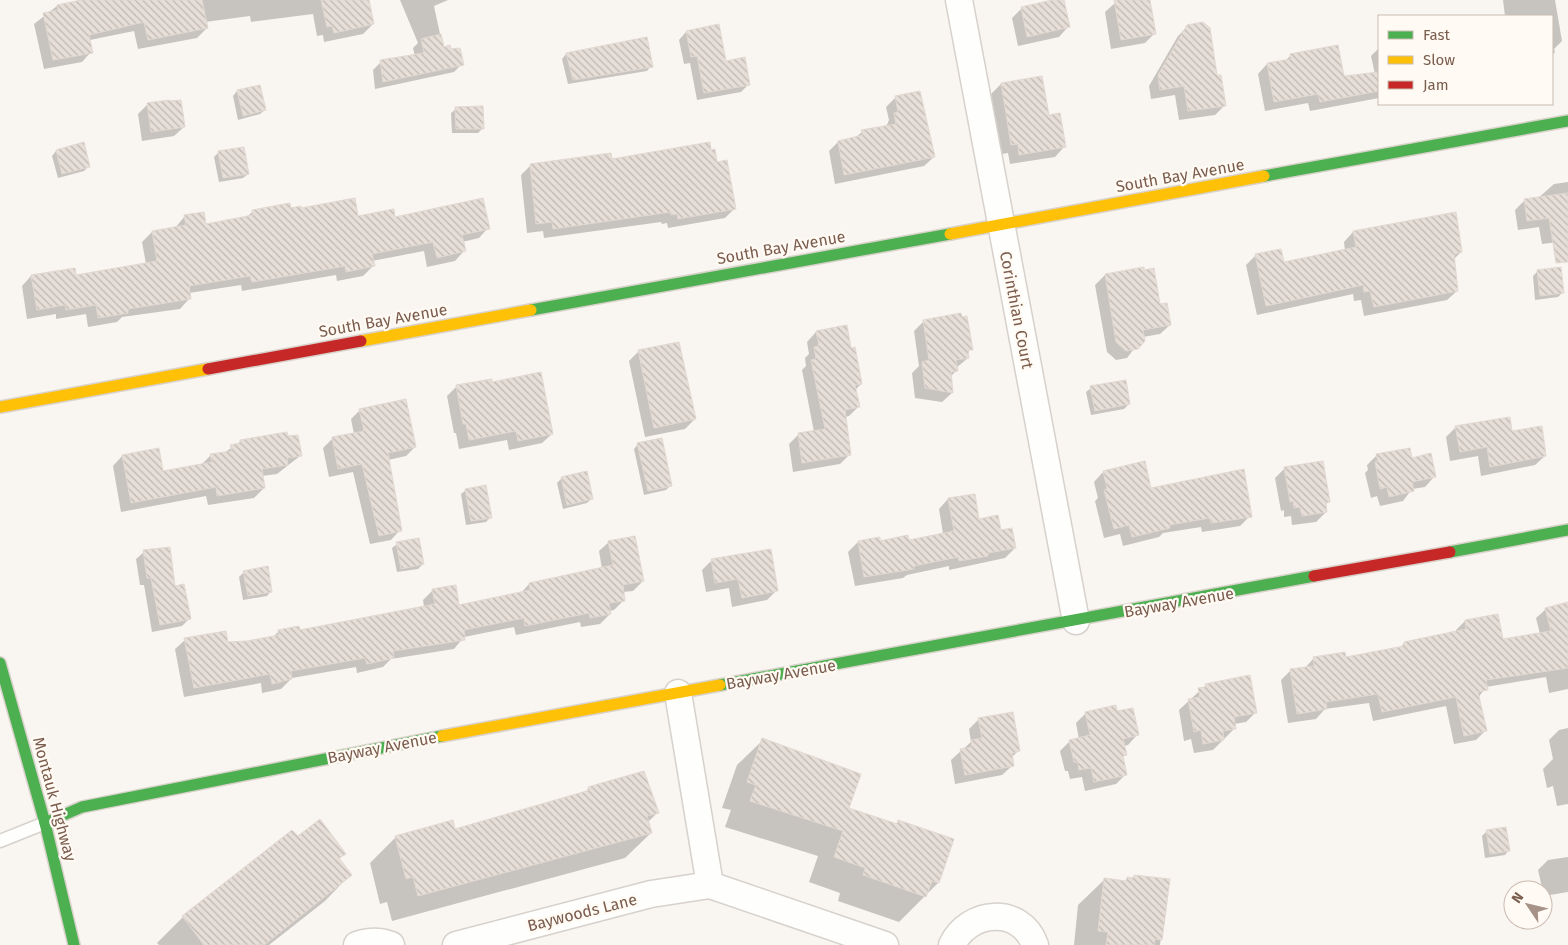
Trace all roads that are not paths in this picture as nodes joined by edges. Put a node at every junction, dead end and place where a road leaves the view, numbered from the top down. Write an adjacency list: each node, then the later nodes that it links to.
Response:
1 (959, 0): 3 (street, Corinthian Court)
2 (1568, 120): 3 (street, South Bay Avenue)
3 (1000, 223): 4 (street, South Bay Avenue); 6 (street, Corinthian Court)
4 (0, 407)
5 (1568, 530): 6 (street, Bayway Avenue)
6 (1076, 621): 8 (street, Bayway Avenue)
7 (0, 663): 9 (street, Montauk Highway)
8 (678, 693): 9 (street, Bayway Avenue); 11 (street)
9 (45, 823): 10 (lane, Bayway Avenue); 12 (street, Montauk Highway)
10 (0, 841)
11 (710, 885): 15 (street, Baywoods Lane); 16 (street, Baywoods Lane)
12 (74, 945)
13 (356, 945): 14 (street)
14 (391, 945)
15 (456, 945)
16 (885, 945)
17 (952, 945): 18 (street)
18 (1035, 945)

